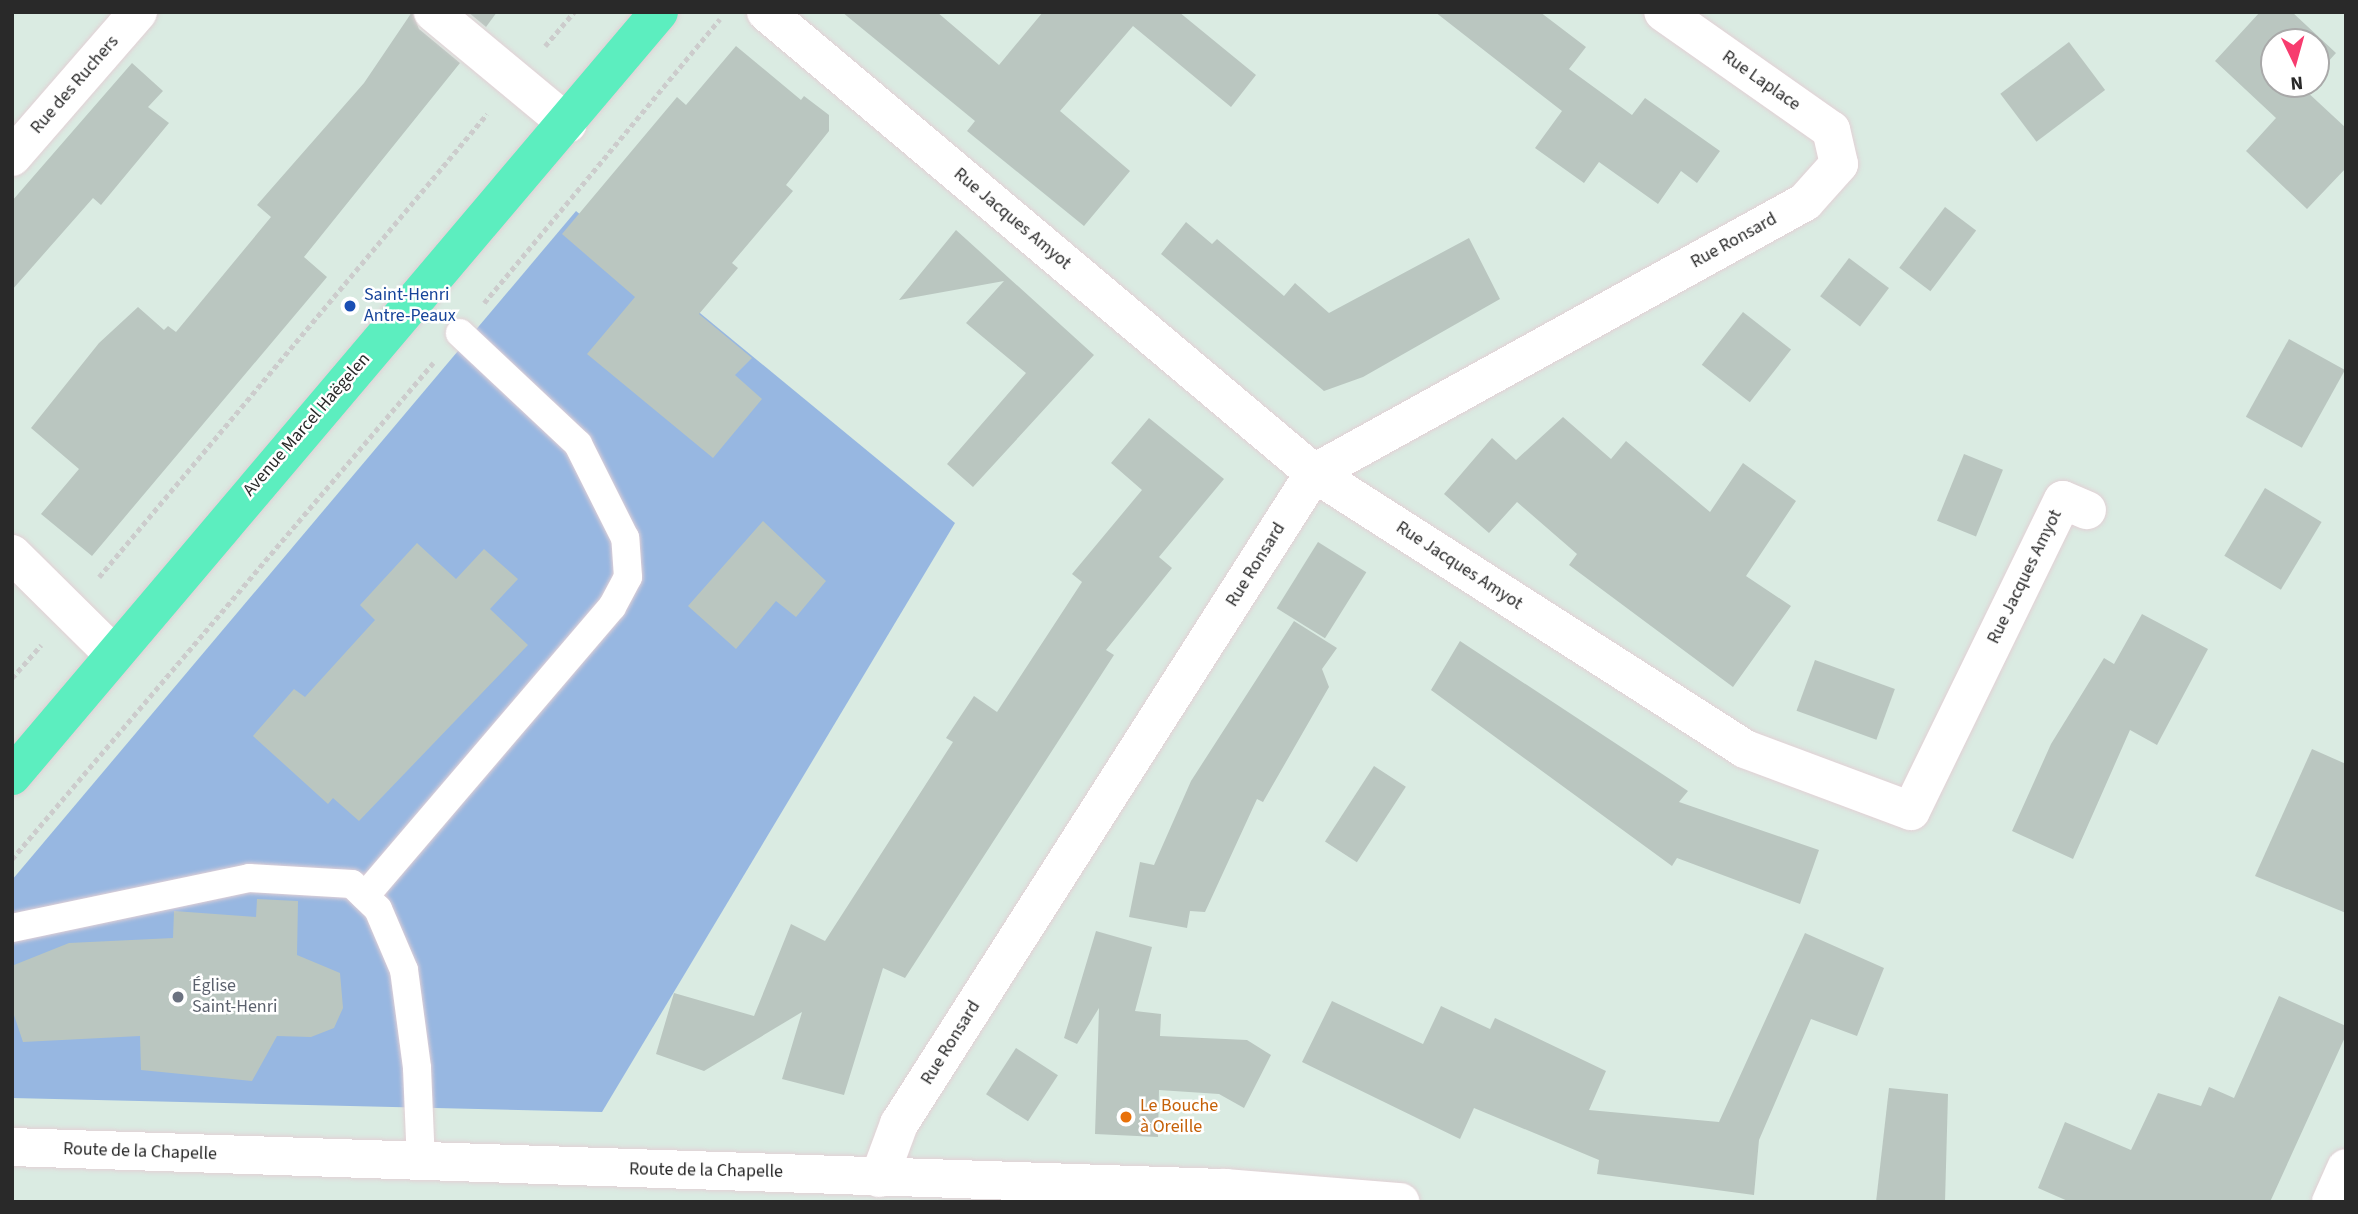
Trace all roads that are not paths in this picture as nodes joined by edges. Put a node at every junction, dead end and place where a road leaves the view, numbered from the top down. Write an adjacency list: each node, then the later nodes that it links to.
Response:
1 (138, 12): 7 (street, Rue des Ruchers)
2 (433, 12): 6 (street)
3 (660, 12): 6 (main road, Avenue Marcel Haëgelen)
4 (766, 12): 10 (street, Rue Jacques Amyot)
5 (1663, 12): 8 (street, Rue Laplace)
6 (568, 124): 13 (main road, Avenue Marcel Haëgelen)
7 (12, 157)
8 (1839, 163): 10 (street, Rue Ronsard)
9 (460, 332): 15 (lane)
10 (1314, 473): 11 (street, Rue Jacques Amyot); 20 (street, Rue Ronsard)
11 (2087, 510)
12 (12, 554): 13 (street)
13 (111, 652): 14 (main road, Avenue Marcel Haëgelen)
14 (12, 776)
15 (365, 896): 16 (lane); 18 (lane)
16 (12, 928)
17 (12, 1147): 18 (street, Route de la Chapelle)
18 (421, 1164): 20 (street, Route de la Chapelle)
19 (2346, 1168): 23 (street)
20 (879, 1178): 21 (street, Route de la Chapelle)
21 (1223, 1195): 22 (street, Route de la Chapelle)
22 (1400, 1202)
23 (2331, 1202)

